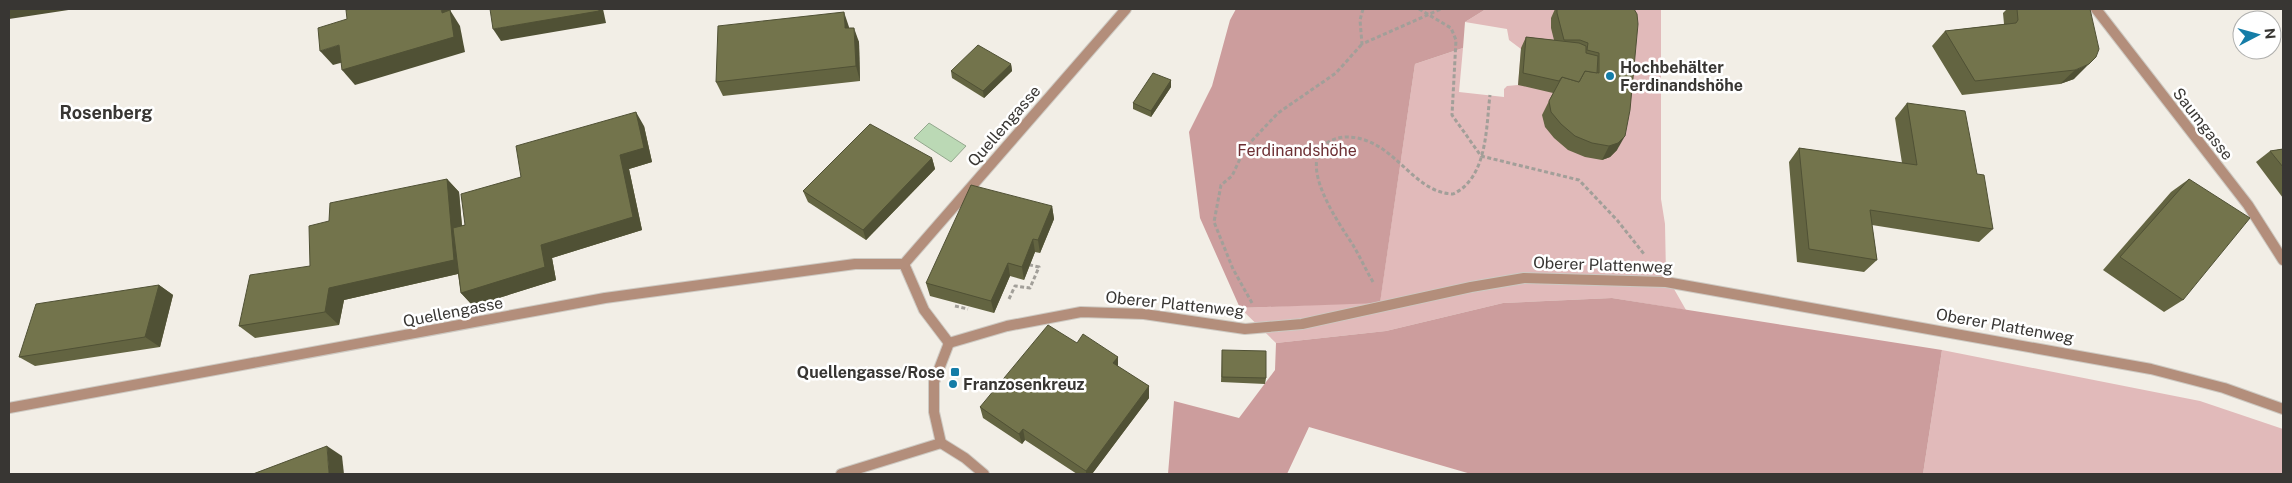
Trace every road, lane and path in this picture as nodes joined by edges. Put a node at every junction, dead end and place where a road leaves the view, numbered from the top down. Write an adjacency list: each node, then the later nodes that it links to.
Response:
1 (1126, 9): 11 (street, Quellengasse)
2 (1363, 9): 7 (path)
3 (1420, 9): 6 (path)
4 (1442, 9): 6 (path)
5 (2096, 9): 10 (street, Saumgasse)
6 (1430, 15): 7 (path); 9 (path)
7 (1362, 44): 18 (path)
8 (1490, 95): 9 (path)
9 (1481, 156): 13 (path); 16 (path)
10 (2283, 260)
11 (904, 264): 14 (street); 20 (street, Quellengasse)
12 (1030, 265): 15 (path)
13 (1666, 282): 16 (street, Oberer Plattenweg); 21 (street, Oberer Plattenweg)
14 (918, 296): 17 (path); 19 (street)
15 (1007, 302)
16 (1388, 307): 18 (street, Oberer Plattenweg)
17 (971, 310)
18 (1260, 328): 19 (street, Oberer Plattenweg)
19 (949, 344): 22 (street)
20 (9, 408)
21 (2283, 409)
22 (941, 443): 23 (street); 24 (street)
23 (841, 474)
24 (984, 474)

